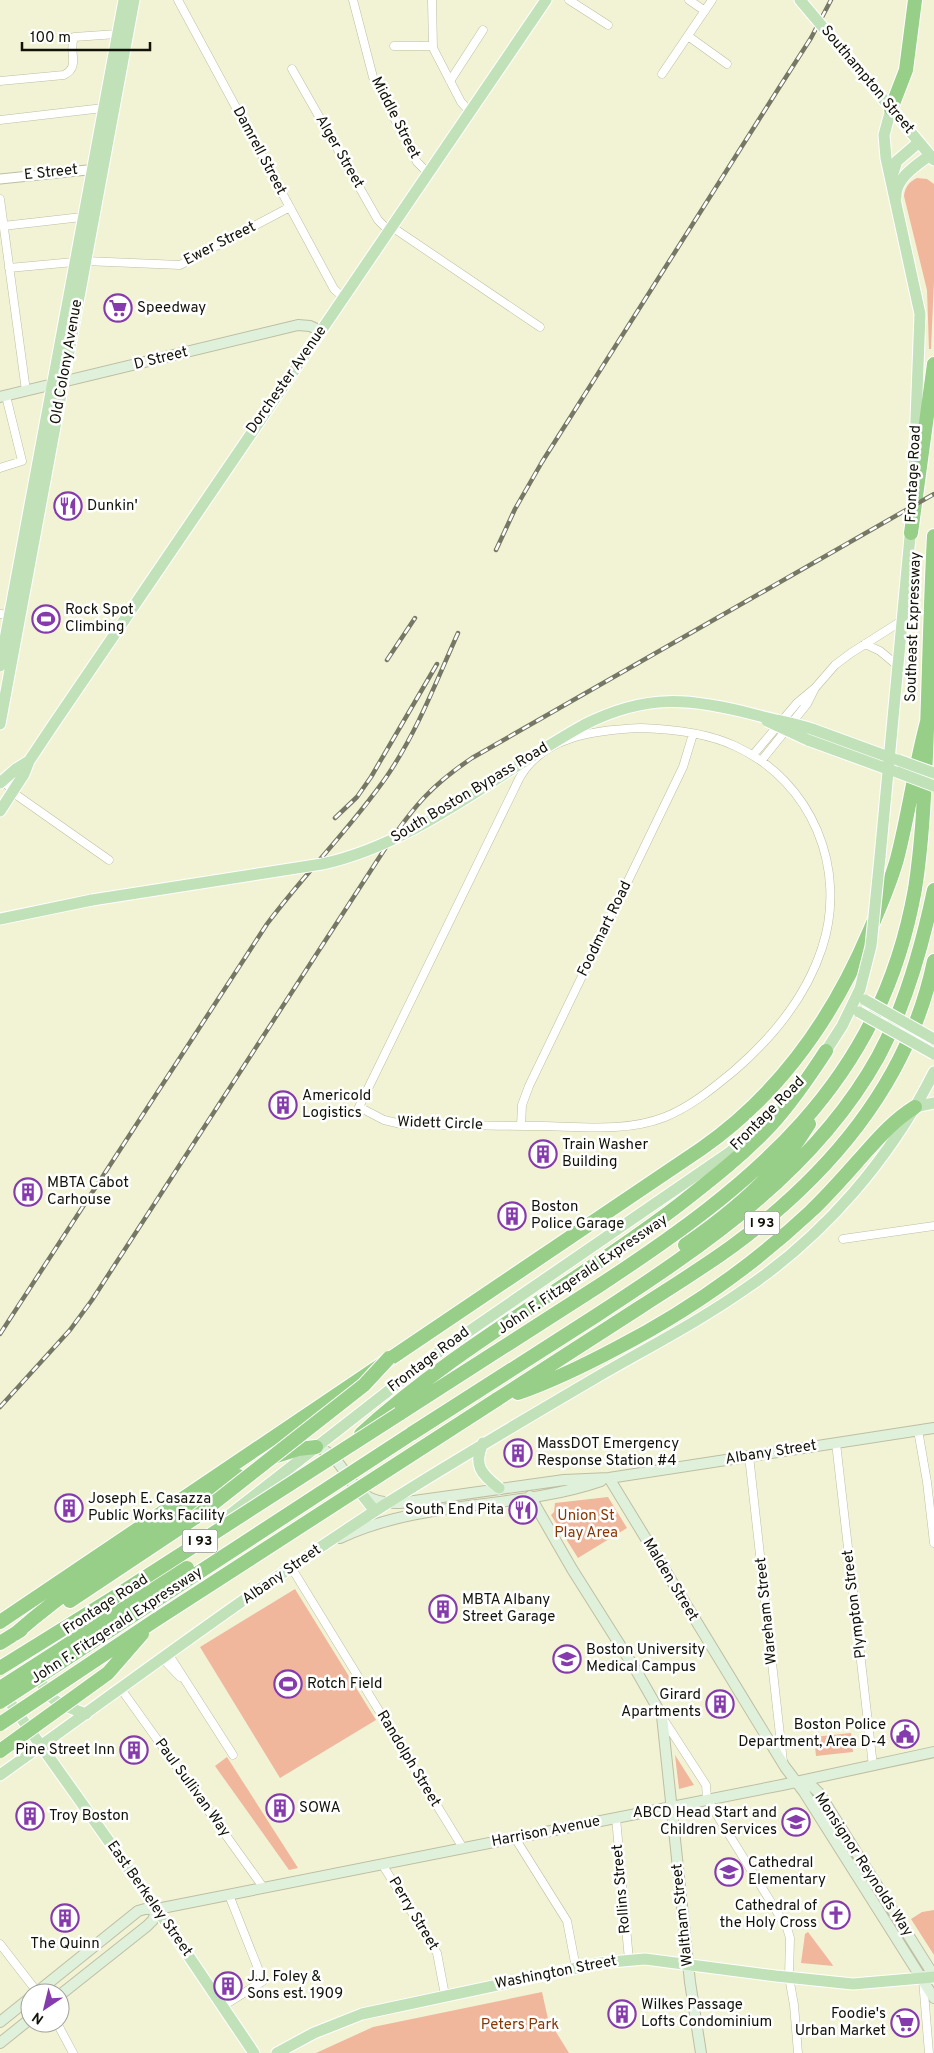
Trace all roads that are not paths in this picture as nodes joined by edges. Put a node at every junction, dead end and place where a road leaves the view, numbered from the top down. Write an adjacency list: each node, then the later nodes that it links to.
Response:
1 (124, 0): 15 (main road, Old Colony Avenue)
2 (134, 0): 30 (main road, Old Colony Avenue)
3 (178, 0): 36 (street, Damrell Street)
4 (354, 0): 31 (street, Middle Street)
5 (432, 0): 18 (street)
6 (546, 0): 26 (main road, Dorchester Avenue)
7 (569, 0): 13 (street)
8 (689, 0): 12 (street)
9 (712, 0): 12 (street)
10 (800, 0): 25 (main road, Southampton Street, bridge)
11 (915, 0): 25 (highway)
12 (705, 11): 16 (street)
13 (608, 25)
14 (482, 30): 22 (street)
15 (117, 34): 23 (street); 24 (main road, Old Colony Avenue)
16 (688, 36): 19 (street); 21 (street)
17 (394, 46): 18 (street)
18 (432, 46): 22 (street)
19 (727, 64)
20 (292, 69): 39 (street, Alger Street)
21 (662, 74)
22 (450, 81): 26 (street)
23 (0, 82)
24 (103, 108): 27 (street); 30 (main road, Old Colony Avenue)
25 (891, 109): 28 (main road, Southampton Street); 33 (main road, Frontage Road)
26 (470, 112): 31 (main road, Dorchester Avenue)
27 (0, 120)
28 (918, 142): 29 (main road, Southampton Street); 33 (main road)
29 (932, 157): 35 (main road)
30 (97, 169): 32 (street, E Street); 37 (main road, Old Colony Avenue); 40 (main road, Old Colony Avenue)
31 (428, 174): 39 (main road, Dorchester Avenue)
32 (0, 179)
33 (891, 181): 35 (main road, Frontage Road)
34 (0, 199): 38 (street)
35 (896, 201): 51 (main road, Frontage Road)
36 (290, 207): 40 (street, Ewer Street); 42 (street, Damrell Street)
37 (82, 217): 38 (street); 40 (main road, Old Colony Avenue)
38 (3, 226): 41 (street)
39 (391, 229): 42 (main road, Dorchester Avenue); 43 (street, Alger Street)
40 (80, 262): 41 (street, Ewer Street); 46 (main road, Old Colony Avenue); 47 (main road, Old Colony Avenue)
41 (9, 268): 48 (street)
42 (344, 298): 44 (main road, Dorchester Avenue)
43 (540, 326)
44 (321, 331): 46 (main road, D Street); 66 (main road, Dorchester Avenue)
45 (934, 364): 51 (highway)
46 (64, 381): 47 (main road, D Street); 53 (main road, Old Colony Avenue)
47 (51, 384): 48 (main road, D Street); 53 (main road, Old Colony Avenue)
48 (26, 391): 49 (main road, D Street)
49 (3, 396): 50 (street)
50 (0, 468)
51 (911, 533): 54 (main road, Frontage Road)
52 (934, 536): 59 (highway, Southeast Expressway / I 93)
53 (10, 615): 56 (main road, Old Colony Avenue); 60 (main road, Old Colony Avenue)
54 (903, 620): 55 (street); 57 (main road, Frontage Road)
55 (865, 644): 57 (street); 58 (street)
56 (0, 666)
57 (898, 666): 64 (main road, Frontage Road)
58 (815, 688): 63 (street); 65 (street)
59 (928, 718): 82 (highway, John F. Fitzgerald Expressway / I 93); 88 (highway)
60 (0, 724)
61 (693, 734): 63 (street, Widett Circle); 85 (street, Foodmart Road); 85 (street, Widett Circle)
62 (810, 734): 64 (main road, South Boston Bypass Road); 67 (main road, South Boston Bypass Road); 75 (main road, South Boston Bypass Road, bridge)
63 (753, 755): 65 (street, Widett Circle)
64 (894, 758): 67 (main road, Frontage Road); 68 (main road, South Boston Bypass Road, bridge)
65 (761, 760): 85 (street, Widett Circle)
66 (29, 761): 69 (main road, Dorchester Avenue); 71 (main road, Dorchester Avenue)
67 (893, 771): 70 (main road, South Boston Bypass Road, bridge); 77 (main road, Frontage Road, bridge)
68 (934, 773)
69 (2, 781): 71 (street)
70 (934, 786)
71 (12, 792): 72 (main road, Dorchester Avenue); 73 (street)
72 (0, 811)
73 (109, 860)
74 (934, 890): 92 (highway)
75 (0, 919)
76 (934, 961): 89 (highway, John F. Fitzgerald Expressway / I 93)
77 (859, 1001): 78 (main road, bridge); 79 (main road, Frontage Road); 80 (main road, bridge)
78 (934, 1039)
79 (826, 1051): 90 (highway); 96 (main road, Frontage Road)
80 (934, 1054)
81 (934, 1072): 84 (main road)
82 (831, 1087): 90 (highway, John F. Fitzgerald Expressway / I 93); 92 (highway)
83 (934, 1103): 84 (main road)
84 (914, 1107): 89 (highway); 94 (main road)
85 (521, 1126)
86 (934, 1226): 87 (street)
87 (843, 1239)
88 (389, 1358): 109 (highway, bridge); 110 (highway, bridge)
89 (496, 1400): 108 (highway, John F. Fitzgerald Expressway / I 93, bridge)
90 (394, 1410): 114 (highway, John F. Fitzgerald Expressway / I 93, bridge)
91 (934, 1428): 93 (main road, Albany Street)
92 (409, 1430): 116 (highway, bridge); 118 (highway, bridge)
93 (918, 1430): 95 (main road, Albany Street); 99 (street)
94 (483, 1443): 100 (main road); 103 (main road)
95 (836, 1443): 97 (main road, Albany Street); 127 (street, Plympton Street)
96 (316, 1447): 101 (main road, Albany Street); 110 (highway); 111 (main road, Frontage Road)
97 (749, 1456): 98 (main road, Albany Street); 126 (street, Wareham Street)
98 (609, 1478): 100 (main road, Albany Street); 102 (main road, Albany Street); 126 (main road, Malden Street)
99 (931, 1485): 105 (street)
100 (499, 1488): 103 (main road, Albany Street)
101 (359, 1491): 103 (main road, Albany Street); 104 (main road)
102 (530, 1496): 106 (main road, Albany Street); 120 (main road)
103 (387, 1503): 104 (main road)
104 (375, 1511): 106 (main road)
105 (934, 1543)
106 (319, 1548): 107 (main road, Albany Street)
107 (291, 1568): 113 (main road, Albany Street); 134 (street, Randolph Street)
108 (154, 1621): 121 (highway, John F. Fitzgerald Expressway / I 93, bridge); 123 (highway, bridge)
109 (0, 1622)
110 (15, 1634): 112 (highway)
111 (50, 1641): 115 (main road, Frontage Road); 119 (main road)
112 (0, 1643)
113 (166, 1657): 117 (main road, Albany Street); 125 (street)
114 (0, 1668)
115 (0, 1673)
116 (0, 1688): 122 (main road, East Berkeley Street)
117 (121, 1689): 119 (main road, Albany Street); 136 (street, Paul Sullivan Way)
118 (0, 1702)
119 (86, 1714): 122 (main road, Albany Street)
120 (662, 1716): 130 (street); 131 (main road, Waltham Street)
121 (0, 1724)
122 (41, 1746): 128 (main road, Albany Street); 138 (main road, East Berkeley Street)
123 (0, 1751)
124 (934, 1752): 127 (main road, Harrison Avenue)
125 (232, 1755)
126 (784, 1766): 129 (main road, Malden Street)
127 (873, 1766): 129 (main road, Harrison Avenue)
128 (0, 1775)
129 (798, 1782): 130 (main road, Harrison Avenue); 144 (main road, Monsignor Reynolds Way)
130 (706, 1799): 131 (main road, Harrison Avenue); 143 (street)
131 (672, 1807): 132 (main road, Harrison Avenue); 141 (main road, Waltham Street)
132 (616, 1818): 133 (main road, Harrison Avenue); 140 (street, Rollins Street)
133 (515, 1838): 134 (main road, Harrison Avenue); 142 (street)
134 (463, 1848): 135 (main road, Harrison Avenue)
135 (382, 1864): 136 (main road, Harrison Avenue); 148 (street, Perry Street)
136 (263, 1887): 137 (main road, Harrison Avenue)
137 (229, 1894): 138 (main road, Harrison Avenue); 151 (street)
138 (157, 1909): 146 (main road, Harrison Avenue); 147 (main road); 151 (main road, East Berkeley Street)
139 (0, 1944): 145 (street)
140 (629, 1960): 141 (main road, Washington Street); 142 (main road, Washington Street)
141 (688, 1964): 143 (main road, Washington Street); 159 (main road, Waltham Street)
142 (576, 1968): 148 (main road, Washington Street)
143 (789, 1977): 144 (main road, Washington Street); 160 (street)
144 (930, 1977): 149 (main road, Monsignor Reynolds Way); 161 (street)
145 (27, 1983)
146 (49, 1983)
147 (70, 1987)
148 (445, 1995): 158 (main road, Washington Street)
149 (934, 1998)
150 (20, 2006): 152 (main road, Harrison Avenue)
151 (223, 2006): 157 (main road, East Berkeley Street)
152 (0, 2022)
153 (20, 2027): 155 (main road)
154 (62, 2033): 156 (street)
155 (0, 2042)
156 (73, 2053)
157 (254, 2053)
158 (277, 2053)
159 (701, 2053)
160 (798, 2053)
161 (929, 2053)

